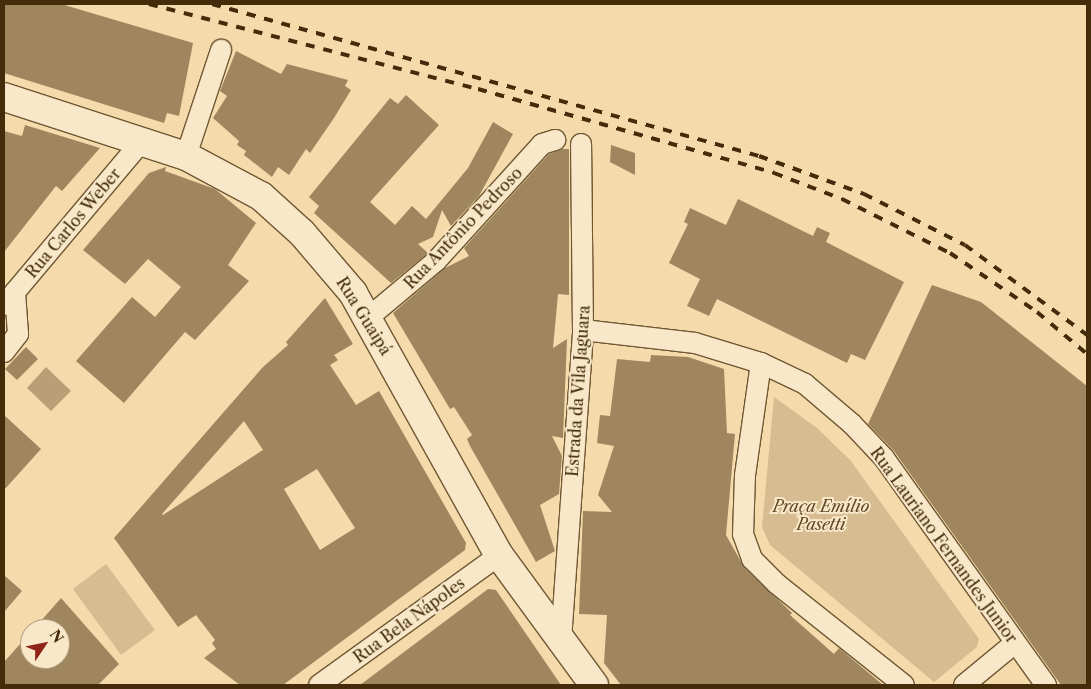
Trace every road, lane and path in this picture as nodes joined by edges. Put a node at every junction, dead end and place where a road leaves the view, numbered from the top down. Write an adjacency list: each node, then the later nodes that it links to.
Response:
1 (221, 50): 6 (street)
2 (4, 97): 4 (main road, Rua Guaipá)
3 (555, 140): 8 (street, Rua Antônio Pedroso)
4 (142, 141): 6 (main road, Rua Guaipá); 7 (street, Rua Carlos Weber)
5 (581, 144): 9 (street, Estrada da Vila Jaguara)
6 (186, 156): 8 (main road, Rua Guaipá)
7 (9, 298): 10 (street)
8 (368, 318): 12 (main road, Rua Guaipá)
9 (583, 330): 11 (street, Rua Lauriano Fernandes Junior); 13 (street, Estrada da Vila Jaguara)
10 (4, 352)
11 (760, 363): 14 (street, Rua Lauriano Fernandes Junior); 17 (street)
12 (498, 555): 13 (main road, Rua Guaipá); 15 (street, Rua Bela Nápoles)
13 (561, 640): 16 (main road, Rua Guaipá)
14 (1015, 643): 18 (street); 19 (street, Rua Lauriano Fernandes Junior)
15 (318, 685)
16 (594, 685)
17 (904, 685)
18 (964, 685)
19 (1046, 685)

